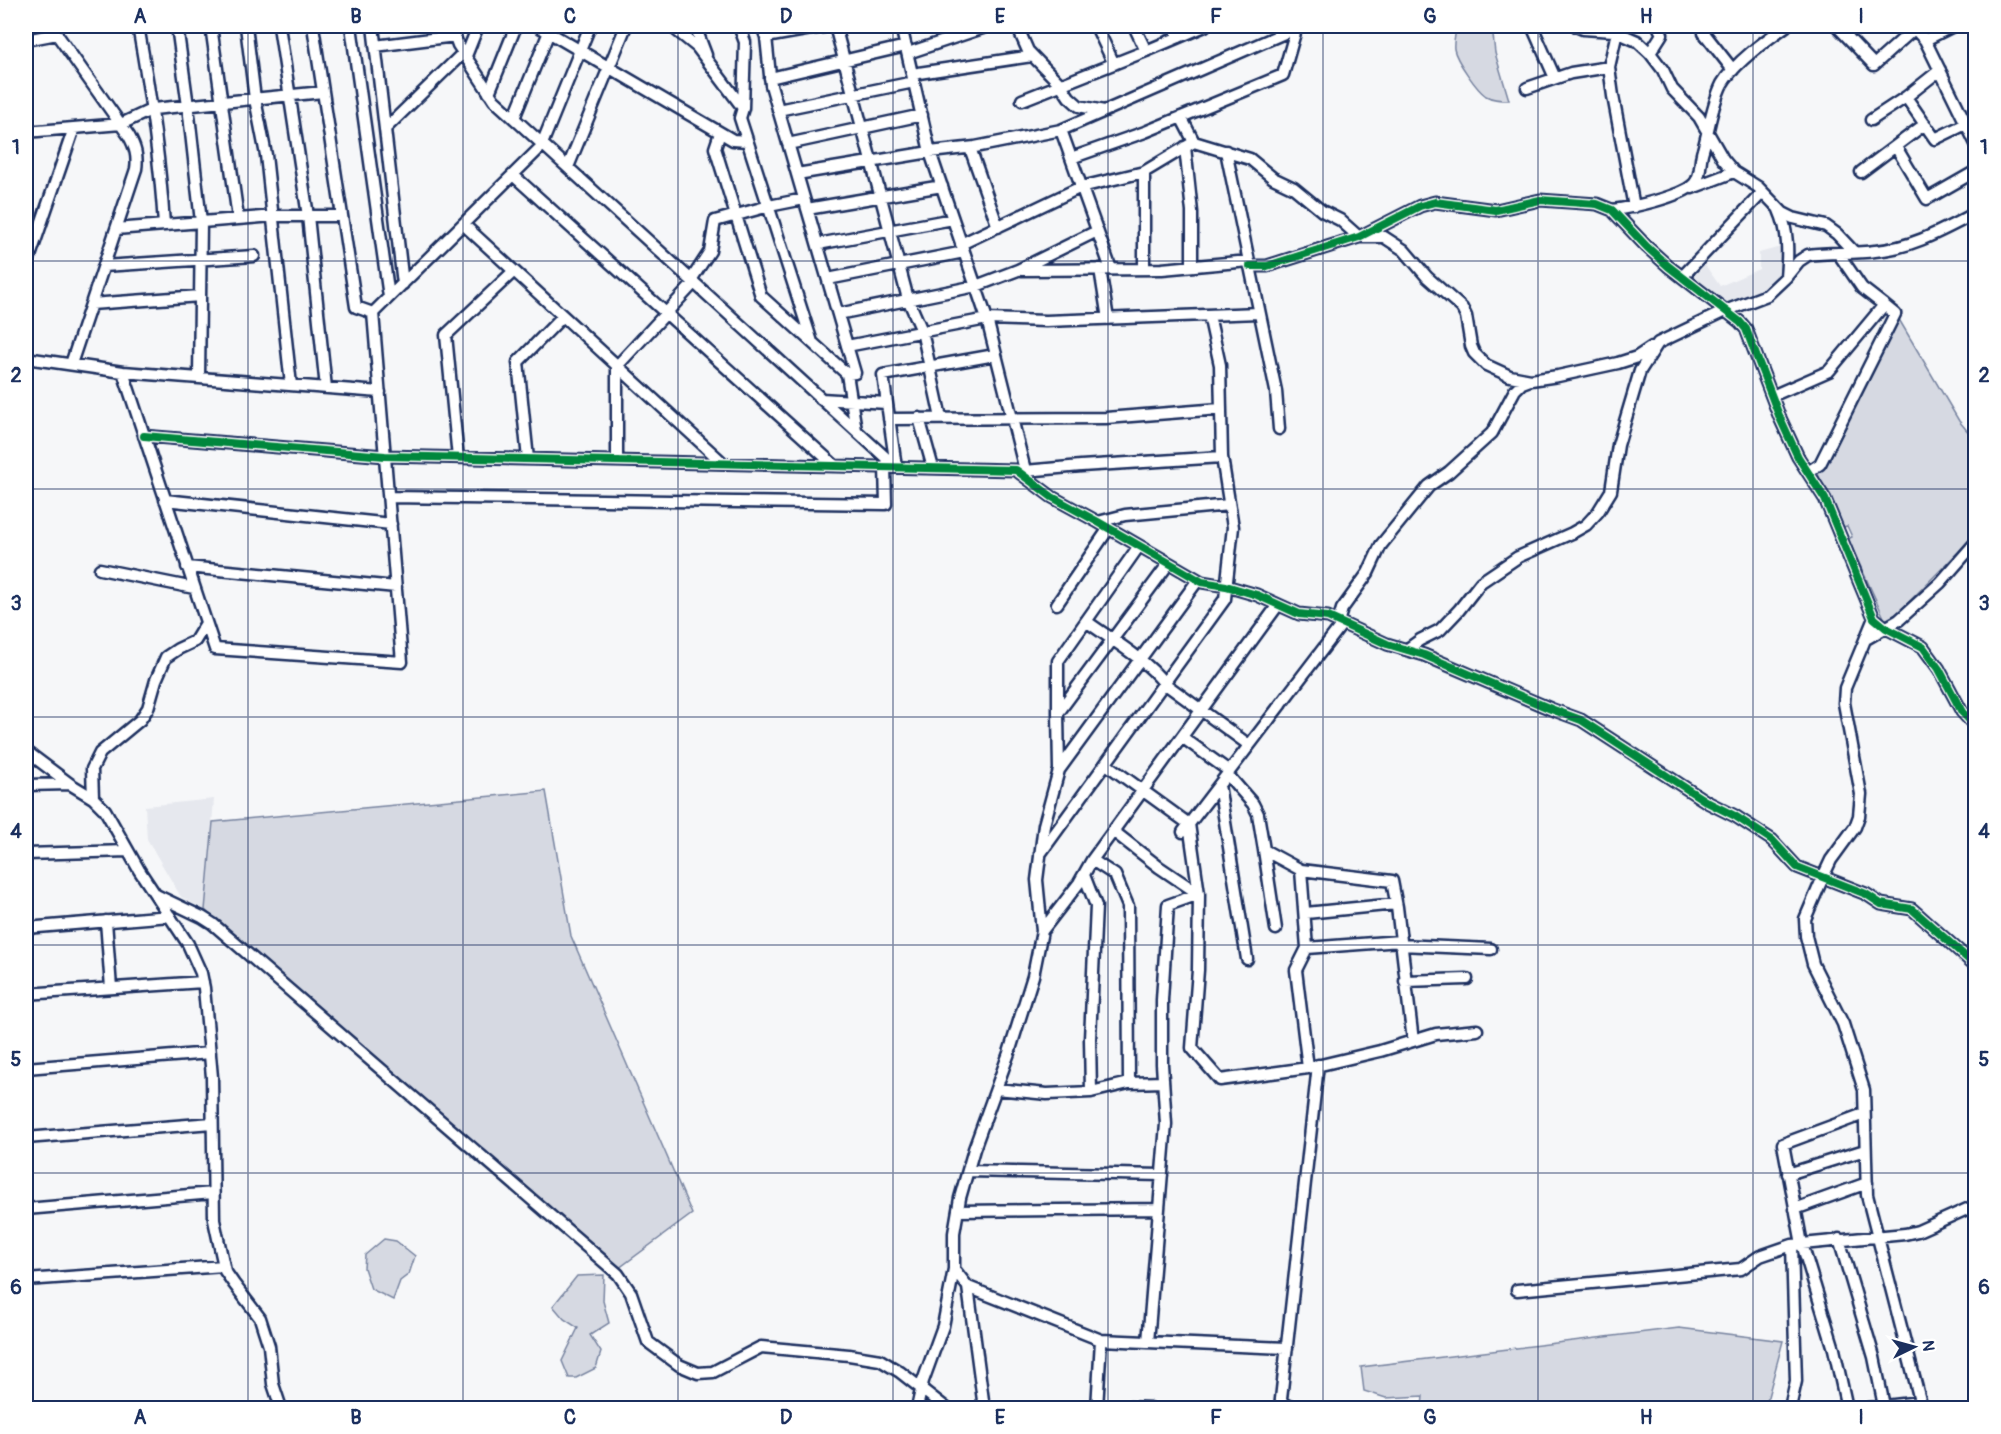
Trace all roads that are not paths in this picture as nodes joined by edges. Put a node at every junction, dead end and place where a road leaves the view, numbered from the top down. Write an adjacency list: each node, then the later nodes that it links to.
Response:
1 (138, 26): 73 (street)
2 (177, 26): 71 (street)
3 (211, 26): 70 (street)
4 (246, 26): 68 (street)
5 (279, 26): 65 (street)
6 (313, 26): 63 (street)
7 (351, 26): 156 (street)
8 (373, 26): 44 (street)
9 (478, 26): 49 (street)
10 (516, 26): 64 (street)
11 (538, 26): 37 (street)
12 (590, 26): 45 (street)
13 (626, 26): 54 (street)
14 (671, 26): 52 (street)
15 (695, 26): 52 (street)
16 (739, 26): 72 (street)
17 (762, 26): 40 (street)
18 (828, 26): 40 (street)
19 (835, 26): 51 (street)
20 (901, 26): 46 (street)
21 (989, 26): 46 (street)
22 (1017, 26): 50 (street)
23 (1096, 26): 53 (street)
24 (1134, 26): 47 (street)
25 (1173, 26): 41 (street)
26 (1206, 26): 41 (street)
27 (1532, 26): 60 (street)
28 (1576, 26): 38 (street)
29 (1658, 26): 48 (street)
30 (1706, 26): 56 (street)
31 (1786, 26): 56 (street)
32 (1836, 26): 35 (street)
33 (1953, 26): 43 (street)
34 (1296, 27): 75 (street); 77 (street)
35 (1913, 27): 43 (street)
36 (54, 29): 42 (street); 81 (street)
37 (550, 29): 45 (street); 78 (street)
38 (1615, 29): 48 (street); 55 (street)
39 (453, 31): 44 (street); 49 (street)
40 (766, 37): 58 (street)
41 (1179, 37): 47 (street)
42 (26, 40)
43 (1925, 40): 57 (street)
44 (375, 46): 86 (street)
45 (580, 50): 54 (street); 92 (street)
46 (907, 50): 51 (street); 59 (street)
47 (1146, 51): 53 (street)
48 (1650, 53): 88 (street)
49 (464, 55): 64 (street); 86 (street)
50 (1032, 56): 59 (street); 61 (street)
51 (844, 60): 58 (street); 66 (street)
52 (709, 64): 72 (street)
53 (1114, 64): 61 (street)
54 (609, 67): 90 (street); 102 (street)
55 (1609, 67): 60 (street); 116 (street)
56 (1734, 70): 88 (street)
57 (1940, 70): 67 (street); 83 (street)
58 (770, 78): 74 (street)
59 (913, 78): 66 (street); 76 (street)
60 (1555, 78): 62 (street)
61 (1061, 85): 69 (street); 75 (street)
62 (1527, 88)
63 (323, 92): 65 (street); 122 (street)
64 (489, 93): 78 (street)
65 (289, 95): 68 (street); 121 (street)
66 (854, 95): 74 (street); 85 (street)
67 (1906, 96): 80 (street); 82 (street)
68 (255, 99): 70 (street); 120 (street)
69 (1022, 100)
70 (222, 102): 71 (street); 124 (street)
71 (188, 105): 73 (street); 126 (street)
72 (743, 108): 91 (street)
73 (153, 109): 81 (street); 128 (street)
74 (778, 110): 93 (street)
75 (1104, 111): 87 (street)
76 (922, 115): 85 (street); 98 (street)
77 (1181, 117): 95 (street); 100 (street)
78 (514, 118): 92 (street)
79 (1976, 119): 83 (street)
80 (1871, 120)
81 (121, 124): 84 (street); 130 (street)
82 (1925, 124): 83 (street); 96 (street)
83 (1965, 126): 94 (street)
84 (74, 128): 89 (street); 144 (street)
85 (862, 128): 93 (street); 101 (street)
86 (385, 129): 153 (street)
87 (1061, 130): 97 (street); 100 (street)
88 (1708, 130): 105 (street); 111 (street)
89 (26, 132)
90 (720, 133): 91 (street); 123 (street)
91 (747, 141): 115 (street)
92 (542, 144): 102 (street); 108 (street)
93 (788, 144): 107 (street)
94 (1976, 144)
95 (1190, 145): 99 (street); 104 (street); 143 (street)
96 (1896, 147): 103 (street); 106 (street)
97 (970, 148): 98 (street); 129 (street)
98 (930, 152): 101 (street); 109 (street)
99 (1226, 152): 133 (street); 141 (street)
100 (1071, 158): 110 (street)
101 (872, 162): 107 (street); 113 (street)
102 (568, 167): 152 (street)
103 (1976, 171)
104 (1144, 172): 110 (street); 146 (street)
105 (1734, 172): 111 (street); 112 (street)
106 (1861, 172)
107 (797, 174): 114 (street)
108 (513, 175): 127 (street); 162 (street)
109 (942, 186): 113 (street); 125 (street)
110 (1081, 187): 129 (street); 132 (street)
111 (1689, 189): 116 (street)
112 (1763, 192): 117 (street); 149 (street)
113 (881, 197): 114 (street); 131 (street)
114 (806, 204): 115 (street); 134 (street)
115 (769, 206): 123 (street); 170 (street)
116 (1634, 207): 118 (street)
117 (1778, 207): 136 (street); 150 (street)
118 (1612, 210): 133 (street); 149 (street)
119 (1976, 213): 136 (street)
120 (273, 216): 121 (street); 124 (street); 182 (street)
121 (308, 216): 122 (street); 183 (street)
122 (342, 216): 161 (street)
123 (735, 216): 152 (street); 170 (street)
124 (238, 219): 126 (street)
125 (953, 219): 131 (street); 135 (street)
126 (201, 222): 128 (street); 139 (street)
127 (463, 224): 148 (street); 153 (street)
128 (164, 225): 130 (street)
129 (998, 227): 135 (street)
130 (116, 229): 142 (street)
131 (890, 231): 134 (street); 140 (street)
132 (1097, 231): 145 (street); 147 (street)
133 (1359, 237): 141 (street); 181 (street)
134 (818, 244): 151 (street)
135 (963, 248): 140 (street); 154 (street)
136 (1854, 252): 137 (street)
137 (1838, 253): 150 (street); 159 (street)
138 (254, 256): 139 (street)
139 (200, 259): 142 (street); 155 (street)
140 (899, 264): 151 (street); 157 (street)
141 (1249, 264): 143 (street); 163 (street)
142 (104, 266): 158 (street)
143 (1192, 266): 146 (street)
144 (26, 268)
145 (1105, 269): 146 (street); 147 (street); 168 (street)
146 (1144, 269)
147 (1018, 270): 154 (street)
148 (514, 271): 166 (street); 199 (street)
149 (1682, 277): 160 (street)
150 (1786, 277): 160 (street)
151 (828, 279): 164 (street)
152 (693, 281): 162 (street); 186 (street)
153 (403, 284): 156 (street)
154 (976, 286): 157 (street); 167 (street)
155 (200, 296): 158 (street); 180 (street)
156 (389, 297): 161 (street)
157 (908, 300): 164 (street); 169 (street)
158 (91, 304): 175 (street)
159 (1884, 305): 185 (street); 206 (street)
160 (1725, 310): 171 (street); 185 (street)
161 (373, 313): 184 (street)
162 (666, 313): 176 (street); 203 (street)
163 (1259, 313): 165 (street); 194 (street)
164 (838, 314): 172 (street)
165 (1209, 315): 168 (street); 189 (street)
166 (563, 316): 176 (street); 200 (street)
167 (987, 319): 168 (street); 169 (street); 173 (street)
168 (1108, 319)
169 (922, 331): 172 (street); 177 (street)
170 (812, 342): 179 (street)
171 (1658, 343): 181 (street); 232 (street)
172 (847, 346): 179 (street)
173 (995, 354): 177 (street); 193 (street)
174 (26, 358): 175 (street)
175 (71, 364): 178 (street)
176 (617, 366): 201 (street); 202 (street)
177 (930, 367): 188 (street); 192 (street)
178 (123, 372): 180 (street); 196 (street)
179 (847, 374): 187 (street)
180 (199, 378): 182 (street)
181 (1531, 380): 228 (street)
182 (291, 385): 183 (street)
183 (326, 387): 184 (street)
184 (380, 392): 197 (street)
185 (1772, 396): 206 (street)
186 (821, 399): 187 (street); 195 (street)
187 (851, 401): 188 (street); 195 (street)
188 (887, 403): 190 (street)
189 (1220, 409): 193 (street); 198 (street)
190 (889, 418): 191 (street); 204 (street)
191 (919, 418): 192 (street); 205 (street)
192 (940, 418): 193 (street)
193 (1011, 418): 207 (street)
194 (1279, 429)
195 (856, 431): 204 (street)
196 (144, 436): 197 (street); 209 (street)
197 (386, 456): 199 (street); 208 (street)
198 (1222, 457): 207 (street); 210 (street)
199 (458, 458): 200 (street)
200 (528, 459): 201 (street)
201 (617, 461): 202 (street)
202 (723, 463): 203 (street)
203 (834, 465): 204 (street)
204 (891, 466): 205 (street); 208 (street)
205 (933, 468): 207 (street)
206 (1808, 472): 225 (street)
207 (1026, 475): 211 (street)
208 (389, 497): 212 (street)
209 (165, 500): 212 (street); 217 (street)
210 (1229, 505): 211 (street); 220 (street)
211 (1098, 522): 213 (street)
212 (391, 524): 221 (street)
213 (1109, 528): 215 (street); 223 (street)
214 (1976, 542): 229 (street)
215 (1140, 546): 216 (street); 226 (street)
216 (1170, 563): 219 (street); 231 (street)
217 (187, 567): 221 (street); 222 (street)
218 (100, 569): 222 (street)
219 (1198, 580): 220 (street); 233 (street)
220 (1226, 586): 224 (street); 234 (street)
221 (396, 587): 227 (street)
222 (194, 588): 227 (street)
223 (1057, 604)
224 (1278, 605): 228 (street); 235 (street)
225 (1874, 618): 229 (street); 230 (street)
226 (1086, 621): 231 (street); 236 (street)
227 (206, 623): 248 (street)
228 (1340, 623): 232 (street); 239 (street)
229 (1886, 628): 230 (street); 237 (street)
230 (1866, 639): 258 (street)
231 (1112, 640): 233 (street); 236 (street)
232 (1406, 650): 258 (street)
233 (1139, 660): 234 (street); 242 (street)
234 (1164, 683): 235 (street); 241 (street)
235 (1201, 710): 238 (street); 239 (street)
236 (1058, 713): 242 (street)
237 (1976, 727)
238 (1182, 737): 243 (street); 247 (street)
239 (1249, 745): 243 (street)
240 (26, 751): 244 (street)
241 (1106, 764): 247 (street); 254 (street)
242 (1059, 770): 254 (street)
243 (1228, 773): 246 (street); 251 (street)
244 (70, 784): 245 (street); 248 (street)
245 (26, 785)
246 (1219, 785): 249 (street); 271 (street)
247 (1142, 791): 249 (street); 250 (street)
248 (93, 798): 252 (street)
249 (1186, 828): 259 (street)
250 (1113, 831): 255 (street); 259 (street)
251 (1264, 850): 256 (street); 266 (street)
252 (129, 851): 253 (street); 260 (street)
253 (26, 854)
254 (1040, 854): 267 (street)
255 (1092, 860): 257 (street); 284 (street)
256 (1301, 870): 261 (street); 262 (street)
257 (1084, 875): 267 (street); 286 (street)
258 (1822, 877): 272 (street); 287 (street)
259 (1199, 894): 281 (street); 283 (street)
260 (156, 895): 263 (street); 312 (street)
261 (1396, 904): 262 (street); 268 (street)
262 (1306, 913): 269 (street)
263 (170, 916): 264 (street); 275 (street)
264 (106, 921): 265 (street); 276 (street)
265 (26, 928)
266 (1276, 929)
267 (1042, 931): 285 (street)
268 (1400, 943): 269 (street); 270 (street); 274 (street)
269 (1307, 948): 281 (street)
270 (1491, 949)
271 (1247, 959)
272 (1976, 966)
273 (1467, 979): 274 (street)
274 (1405, 981): 279 (street)
275 (203, 982): 276 (street); 280 (street)
276 (111, 988): 277 (street)
277 (26, 994)
278 (1477, 1030): 279 (street)
279 (1413, 1041): 281 (street)
280 (210, 1053): 282 (street); 288 (street)
281 (1313, 1066): 311 (street)
282 (26, 1068)
283 (1163, 1082): 284 (street); 293 (street)
284 (1129, 1083): 286 (street)
285 (996, 1089): 286 (street); 291 (street)
286 (1091, 1092)
287 (1864, 1114): 290 (street); 292 (street)
288 (212, 1123): 289 (street); 295 (street)
289 (26, 1138)
290 (1865, 1150): 292 (street); 294 (street)
291 (968, 1171): 293 (street); 300 (street)
292 (1788, 1174): 299 (street)
293 (1162, 1175): 298 (street)
294 (1867, 1183): 299 (street); 301 (street)
295 (213, 1193): 297 (street); 304 (street)
296 (1976, 1205): 301 (street)
297 (26, 1209)
298 (1159, 1209): 300 (street); 310 (street)
299 (1795, 1209): 303 (street)
300 (958, 1210): 305 (street)
301 (1878, 1235): 302 (street); 313 (street)
302 (1839, 1239): 303 (street); 315 (street)
303 (1797, 1244): 308 (street); 323 (street); 324 (street)
304 (224, 1266): 306 (street); 317 (street)
305 (954, 1269): 307 (street); 312 (street)
306 (26, 1279)
307 (968, 1287): 309 (street); 320 (street)
308 (1517, 1290)
309 (1101, 1340): 310 (street); 316 (street)
310 (1149, 1342): 311 (street)
311 (1287, 1348): 314 (street)
312 (921, 1390): 318 (street); 319 (street)
313 (1921, 1405): 315 (street)
314 (1281, 1406): 322 (street)
315 (1884, 1406): 325 (street)
316 (1097, 1407): 321 (street)
317 (281, 1408)
318 (917, 1408)
319 (946, 1408)
320 (984, 1408)
321 (1150, 1408)
322 (1294, 1408)
323 (1790, 1408)
324 (1847, 1408)
325 (1870, 1408)

